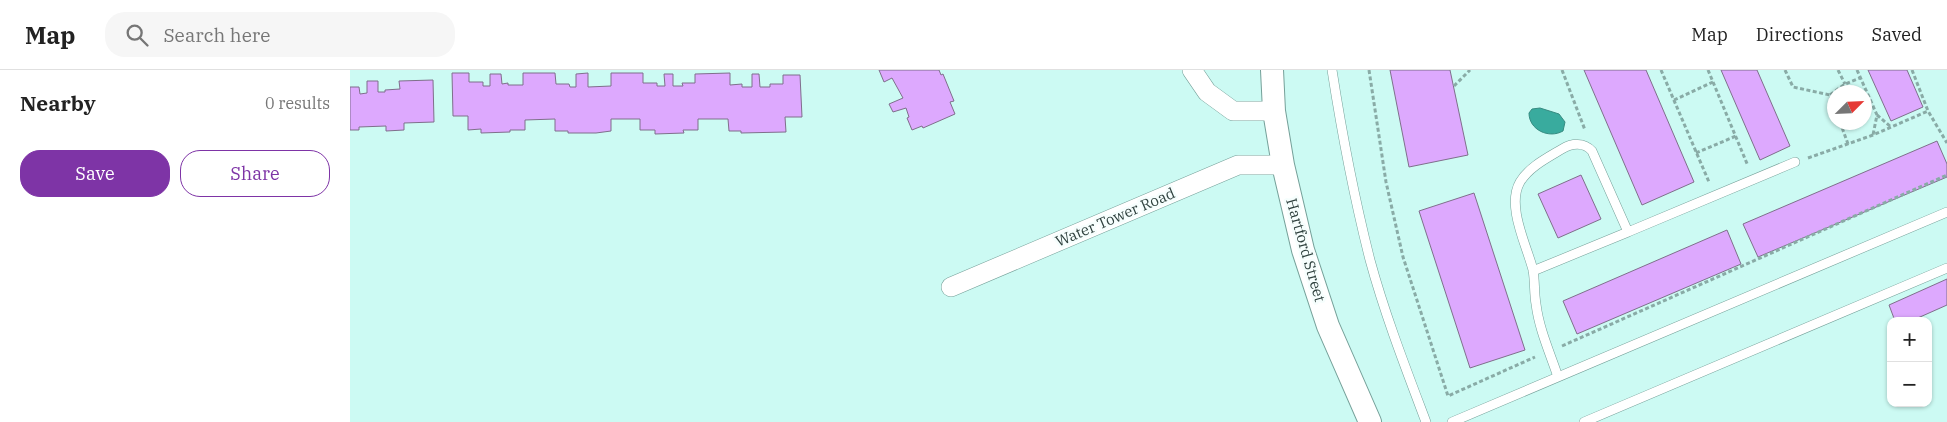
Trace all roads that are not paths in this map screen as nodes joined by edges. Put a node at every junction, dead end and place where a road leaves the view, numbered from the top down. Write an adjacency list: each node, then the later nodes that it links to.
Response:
1 (1192, 70): 4 (street)
2 (1272, 70): 4 (street, Hartford Street)
3 (1332, 70): 14 (lane)
4 (1274, 111): 6 (street, Hartford Street)
5 (1795, 162): 8 (lane)
6 (1283, 165): 11 (street, Water Tower Road); 13 (street, Hartford Street)
7 (1947, 212): 12 (lane)
8 (1628, 232): 10 (lane); 10 (lane)
9 (1947, 268): 16 (lane)
10 (1533, 270): 12 (lane)
11 (951, 287)
12 (1558, 377): 15 (lane)
13 (1370, 422)
14 (1426, 422)
15 (1452, 422)
16 (1584, 422)

